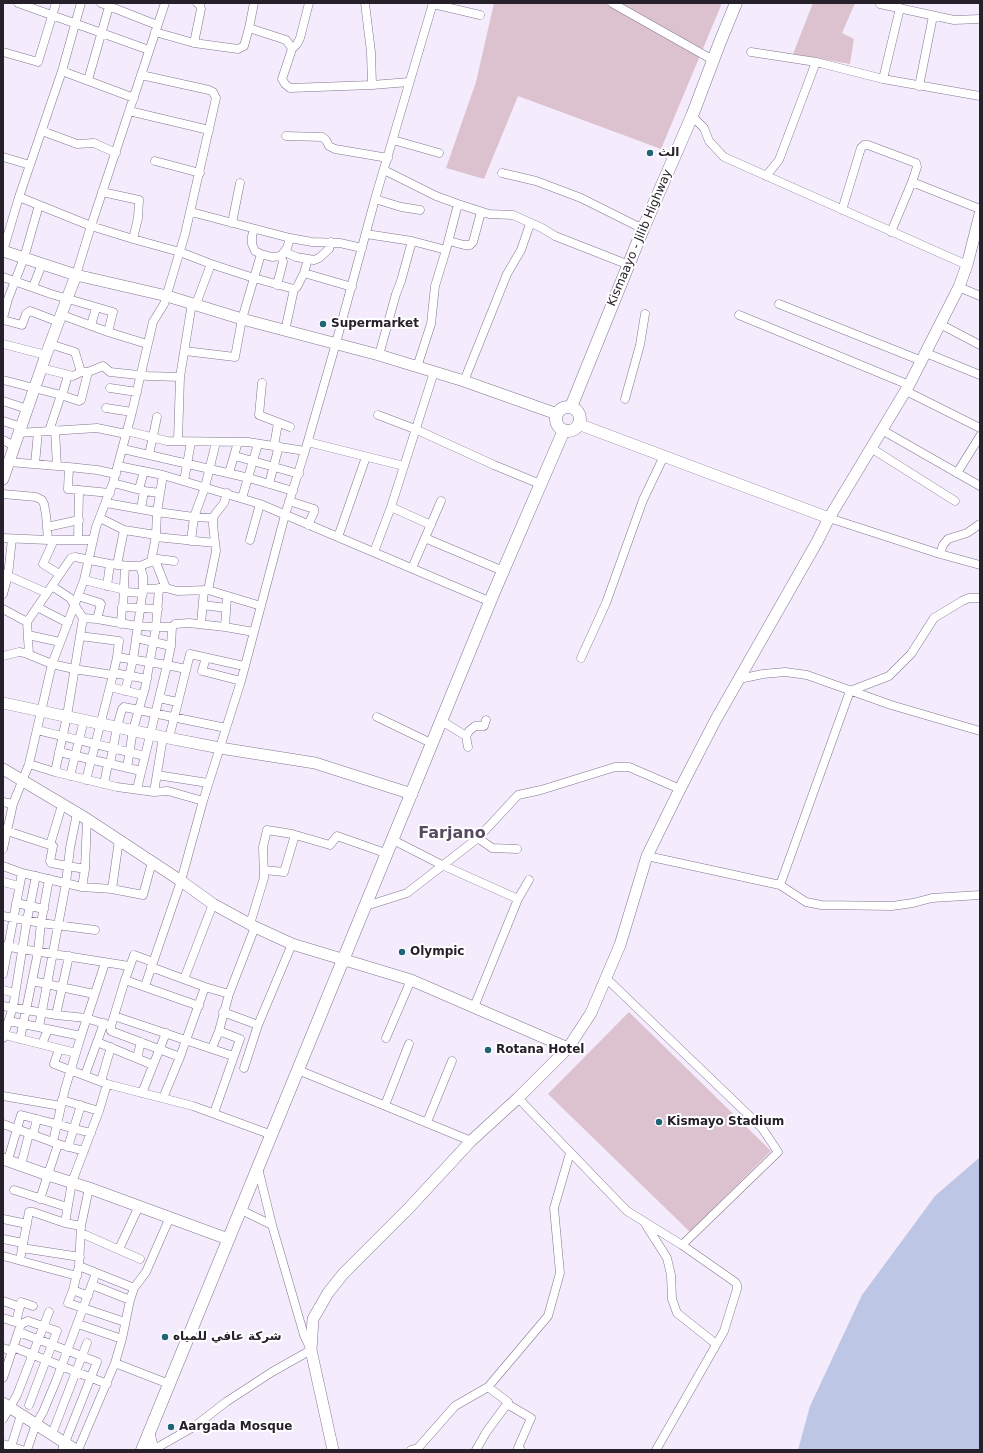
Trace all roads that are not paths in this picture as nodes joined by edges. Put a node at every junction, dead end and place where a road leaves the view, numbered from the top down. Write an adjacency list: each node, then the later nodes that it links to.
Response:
1 (18, 3): 16 (street)
2 (56, 3): 16 (street)
3 (81, 3): 20 (street)
4 (100, 3): 13 (street)
5 (165, 3): 21 (street)
6 (197, 3): 24 (street)
7 (254, 3): 22 (street)
8 (309, 3): 25 (street)
9 (365, 3): 36 (street)
10 (433, 3): 17 (street); 35 (street)
11 (612, 3): 29 (street)
12 (736, 3): 29 (main road, Kismaayo - Jilib Highway)
13 (109, 4): 21 (street); 23 (street)
14 (880, 4): 15 (street)
15 (900, 8): 18 (street); 33 (street)
16 (53, 14): 20 (street); 27 (street)
17 (480, 15)
18 (933, 16): 19 (street); 37 (street)
19 (980, 19)
20 (76, 23): 23 (street); 31 (street)
21 (156, 28): 24 (street); 26 (street)
22 (249, 28): 24 (street); 25 (street)
23 (101, 32): 26 (street); 34 (street)
24 (194, 43)
25 (292, 49): 36 (street)
26 (149, 50): 32 (street)
27 (3, 52)
28 (750, 52): 30 (street)
29 (713, 60): 41 (main road, Kismaayo - Jilib Highway)
30 (816, 62): 33 (street); 55 (street)
31 (62, 70): 34 (street); 43 (street)
32 (141, 75): 39 (street); 42 (street)
33 (883, 79): 37 (street)
34 (88, 80): 39 (street)
35 (409, 82): 36 (street); 45 (street)
36 (372, 85)
37 (919, 86): 38 (street)
38 (980, 96)
39 (134, 98): 40 (street)
40 (129, 111): 42 (street); 46 (street)
41 (692, 116): 55 (street); 73 (main road, Kismaayo - Jilib Highway)
42 (209, 130): 53 (street)
43 (42, 131): 46 (street); 51 (street)
44 (286, 136): 49 (street)
45 (393, 140): 47 (street); 49 (street)
46 (116, 153): 58 (street)
47 (439, 153)
48 (3, 157): 51 (street)
49 (388, 158): 52 (street)
50 (155, 161): 53 (street)
51 (30, 165): 59 (street)
52 (384, 170): 60 (street); 61 (street)
53 (200, 173): 66 (street)
54 (502, 173): 73 (street)
55 (766, 176): 65 (street)
56 (912, 182): 63 (street); 65 (street); 74 (street)
57 (240, 183): 69 (street)
58 (102, 192): 71 (street); 77 (street)
59 (19, 197): 62 (street); 83 (street)
60 (375, 199): 64 (street); 75 (street)
61 (458, 204): 67 (street); 80 (street)
62 (39, 205): 71 (street); 86 (street)
63 (980, 209)
64 (420, 210)
65 (842, 210): 74 (street)
66 (191, 212): 69 (street); 82 (street)
67 (481, 212): 70 (street); 80 (street)
68 (980, 214): 91 (street)
69 (232, 223): 72 (street)
70 (530, 224): 90 (street); 136 (street)
71 (91, 226): 77 (street); 93 (street)
72 (254, 229): 76 (street); 84 (street)
73 (643, 229): 90 (main road, Kismaayo - Jilib Highway)
74 (891, 232): 91 (street)
75 (366, 234): 78 (street); 81 (street)
76 (290, 238): 79 (street); 85 (street)
77 (133, 239): 82 (street)
78 (412, 241): 80 (street); 125 (street)
79 (331, 242): 81 (street); 87 (street)
80 (448, 246): 127 (street)
81 (362, 248): 99 (street)
82 (180, 252): 89 (street); 102 (street)
83 (4, 254): 86 (street)
84 (261, 254): 85 (street); 95 (street)
85 (283, 254): 87 (street); 97 (street)
86 (24, 258): 88 (street); 96 (street)
87 (308, 259): 92 (street)
88 (42, 264): 93 (street); 98 (street)
89 (211, 264): 95 (street); 106 (street)
90 (629, 265): 145 (main road, Kismaayo - Jilib Highway)
91 (967, 265): 100 (street)
92 (304, 273): 99 (street); 101 (street)
93 (76, 275): 102 (street); 105 (street)
94 (3, 277): 96 (street)
95 (254, 278): 97 (street); 113 (street)
96 (15, 281): 98 (street); 104 (street)
97 (277, 284): 101 (street)
98 (33, 287): 105 (street)
99 (352, 287): 118 (street)
100 (960, 287): 103 (street); 114 (street)
101 (294, 290): 116 (street)
102 (167, 296): 106 (street); 121 (street)
103 (980, 296)
104 (6, 298): 112 (street)
105 (67, 299): 108 (street); 111 (street)
106 (194, 304): 113 (street); 123 (street)
107 (779, 304): 126 (street)
108 (96, 308): 115 (street); 117 (street)
109 (645, 314): 143 (street)
110 (739, 315): 140 (street)
111 (60, 318): 112 (street); 115 (street); 120 (street)
112 (3, 319)
113 (242, 319): 116 (street); 123 (street)
114 (940, 324): 122 (street); 126 (street)
115 (91, 326): 117 (street)
116 (285, 331): 118 (street)
117 (108, 332): 121 (street)
118 (336, 343): 125 (street); 171 (street)
119 (3, 344): 124 (street)
120 (50, 344): 124 (street); 129 (street)
121 (146, 344): 131 (street)
122 (980, 346)
123 (185, 351): 134 (street)
124 (46, 355): 128 (street)
125 (379, 355): 127 (street)
126 (924, 357): 132 (street); 140 (street)
127 (417, 367): 130 (street)
128 (41, 368): 133 (street); 138 (street)
129 (85, 372): 131 (street); 133 (street); 142 (street)
130 (434, 372): 136 (street); 158 (street)
131 (141, 375): 134 (street); 141 (street)
132 (980, 375)
133 (68, 376): 142 (street)
134 (180, 377): 167 (street)
135 (3, 380): 138 (street)
136 (464, 381): 149 (street)
137 (262, 383): 153 (street)
138 (34, 388): 142 (street); 147 (street)
139 (110, 388): 141 (street)
140 (908, 388): 156 (street); 160 (street)
141 (137, 392): 148 (street)
142 (62, 395): 161 (street)
143 (625, 399)
144 (3, 401): 147 (street)
145 (571, 407): 149 (main road); 154 (main road)
146 (106, 408): 148 (street)
147 (27, 409): 157 (street)
148 (132, 412): 163 (street)
149 (557, 414): 159 (main road)
150 (378, 415): 158 (street)
151 (157, 417): 165 (street)
152 (3, 421): 157 (street)
153 (278, 423): 155 (street); 174 (street)
154 (578, 424): 159 (main road); 180 (street)
155 (290, 427)
156 (980, 428)
157 (19, 430): 162 (street); 173 (street)
158 (416, 430): 188 (street); 201 (street)
159 (564, 430): 201 (main road)
160 (882, 430): 175 (street); 194 (street)
161 (52, 431): 162 (street); 163 (street); 186 (street)
162 (38, 432): 183 (street)
163 (126, 433): 165 (street); 176 (street)
164 (980, 436): 194 (street)
165 (152, 438): 167 (street); 178 (street)
166 (3, 440): 173 (street)
167 (178, 441): 168 (street)
168 (191, 442): 169 (street); 184 (street)
169 (216, 442): 170 (street); 190 (street)
170 (238, 442): 172 (street); 179 (street)
171 (308, 442): 177 (street); 181 (street)
172 (258, 444): 174 (street); 182 (street)
173 (14, 446): 185 (street)
174 (276, 446): 177 (street); 187 (street)
175 (872, 448): 214 (street); 224 (street)
176 (123, 449): 178 (street); 191 (street)
177 (306, 451): 195 (street)
178 (149, 455): 184 (street)
179 (235, 456): 182 (street); 193 (street)
180 (664, 456): 224 (street); 298 (street)
181 (366, 457): 188 (street); 232 (street)
182 (253, 460): 187 (street); 197 (street)
183 (36, 464): 185 (street); 186 (street)
184 (188, 464): 190 (street); 198 (street)
185 (5, 466)
186 (56, 466): 189 (street)
187 (274, 466): 195 (street); 200 (street)
188 (404, 466): 217 (street)
189 (69, 467): 191 (street); 204 (street)
190 (210, 468): 193 (street); 203 (street)
191 (117, 470): 192 (street); 199 (street)
192 (144, 471): 196 (street); 205 (street)
193 (229, 473): 197 (street)
194 (956, 473): 202 (street)
195 (299, 474): 206 (street)
196 (163, 475): 198 (street); 208 (street)
197 (248, 478): 200 (street); 211 (street)
198 (184, 481): 203 (street)
199 (113, 483): 205 (street); 207 (street)
200 (269, 484): 206 (street)
201 (540, 484): 252 (main road)
202 (980, 486)
203 (205, 487): 209 (street); 221 (street)
204 (79, 490): 207 (street); 225 (street)
205 (142, 490): 208 (street); 218 (street)
206 (293, 491): 212 (street)
207 (110, 493): 215 (street)
208 (160, 493): 219 (street)
209 (227, 493): 211 (street); 223 (street)
210 (3, 494): 229 (street)
211 (242, 498): 216 (street)
212 (289, 501): 220 (street); 227 (street)
213 (441, 501): 228 (street)
214 (955, 501)
215 (106, 503): 218 (street); 222 (street)
216 (260, 504): 220 (street); 239 (street)
217 (391, 507): 228 (street); 242 (street)
218 (141, 509): 219 (street)
219 (157, 512): 221 (street); 231 (street)
220 (285, 515): 227 (street); 270 (street)
221 (194, 517): 223 (street); 240 (street)
222 (100, 518): 230 (street); 238 (street)
223 (213, 518): 241 (street)
224 (829, 518): 243 (street); 310 (street)
225 (79, 520): 229 (street); 237 (street)
226 (980, 524): 243 (street)
227 (308, 525): 232 (street)
228 (431, 525): 234 (street)
229 (47, 527): 236 (street)
230 (124, 530): 231 (street); 247 (street)
231 (156, 536): 240 (street); 245 (street)
232 (338, 537): 242 (street)
233 (3, 538): 235 (street)
234 (425, 538): 251 (street); 252 (street)
235 (12, 539): 236 (street); 253 (street)
236 (51, 540): 237 (street); 254 (street)
237 (78, 540): 238 (street)
238 (93, 540): 244 (street)
239 (250, 540)
240 (191, 541): 241 (street)
241 (215, 543): 259 (street)
242 (374, 552): 251 (street)
243 (940, 554): 248 (street)
244 (89, 560): 247 (street); 254 (street); 255 (street)
245 (153, 561): 246 (street); 250 (street); 258 (street)
246 (174, 561)
247 (113, 565): 249 (street); 257 (street)
248 (980, 565)
249 (125, 566): 250 (street); 260 (street)
250 (140, 566): 261 (street)
251 (412, 568): 267 (street)
252 (503, 570): 267 (main road)
253 (5, 574): 262 (street); 263 (street)
254 (59, 574): 256 (street)
255 (84, 580): 257 (street); 264 (street)
256 (52, 586): 263 (street); 268 (street)
257 (107, 586): 260 (street)
258 (163, 588): 259 (street); 261 (street); 276 (street)
259 (206, 590): 265 (street); 269 (street)
260 (125, 591): 261 (street); 272 (street)
261 (143, 591): 273 (street)
262 (3, 593)
263 (47, 594): 271 (street)
264 (78, 596): 268 (street); 278 (street)
265 (227, 596): 270 (street); 274 (street)
266 (980, 598): 315 (street)
267 (491, 602): 328 (main road)
268 (75, 605): 277 (street); 280 (street)
269 (203, 605): 274 (street); 282 (street)
270 (261, 606): 287 (street)
271 (37, 607): 279 (street); 280 (street)
272 (123, 607): 273 (street); 281 (street)
273 (140, 608): 276 (street); 283 (street)
274 (226, 608): 286 (street)
275 (3, 609): 279 (street)
276 (158, 609): 284 (street)
277 (83, 618): 278 (street); 289 (street)
278 (97, 619): 281 (street)
279 (27, 622): 288 (street)
280 (68, 623): 291 (street)
281 (120, 624): 283 (street)
282 (201, 624): 285 (street); 286 (street)
283 (137, 626): 284 (street); 290 (street)
284 (156, 626): 285 (street); 292 (street)
285 (172, 626): 293 (street)
286 (225, 626): 287 (street)
287 (254, 632): 304 (street)
288 (28, 635): 291 (street); 294 (street)
289 (80, 636): 296 (street); 305 (street)
290 (136, 638): 292 (street); 299 (street)
291 (60, 642): 302 (street)
292 (154, 643): 293 (street); 301 (street)
293 (171, 646): 303 (street)
294 (29, 654): 295 (street); 302 (street)
295 (3, 656)
296 (117, 658): 299 (street); 307 (street)
297 (206, 658): 300 (street); 306 (street); 308 (street)
298 (581, 658)
299 (133, 660): 301 (street); 309 (street)
300 (220, 660): 304 (street); 308 (street)
301 (149, 662): 303 (street); 311 (street)
302 (52, 664): 305 (street); 321 (street)
303 (167, 665): 306 (street); 317 (street)
304 (244, 666): 312 (street)
305 (74, 669): 307 (street); 323 (street)
306 (186, 669): 318 (street)
307 (113, 674): 309 (street); 313 (street)
308 (216, 675): 312 (street)
309 (129, 676): 311 (street); 314 (street)
310 (739, 679): 315 (street); 362 (street)
311 (147, 680): 316 (street)
312 (241, 681): 331 (street)
313 (110, 687): 314 (street); 329 (street)
314 (126, 691): 316 (street)
315 (850, 691): 334 (street); 395 (street)
316 (143, 695): 320 (street)
317 (159, 698): 318 (street); 322 (street)
318 (177, 702): 324 (street)
319 (3, 703): 321 (street)
320 (140, 709): 322 (street); 330 (street); 333 (street)
321 (41, 710): 323 (street); 332 (street)
322 (156, 713): 324 (street); 335 (street)
323 (67, 716): 326 (street); 336 (street)
324 (173, 717): 331 (street); 338 (street)
325 (376, 717): 341 (street)
326 (84, 720): 329 (street); 339 (street)
327 (486, 720): 337 (street)
328 (442, 722): 337 (street); 341 (main road)
329 (101, 724): 330 (street); 340 (street)
330 (117, 727): 333 (street); 343 (street)
331 (226, 728): 344 (street)
332 (37, 730): 336 (street); 350 (street)
333 (133, 730): 335 (street); 346 (street)
334 (980, 731)
335 (151, 734): 338 (street); 348 (street)
336 (62, 736): 339 (street); 345 (street)
337 (466, 736): 342 (street)
338 (166, 737): 344 (street); 356 (street)
339 (79, 740): 340 (street); 347 (street)
340 (96, 744): 343 (street); 349 (street)
341 (433, 744): 365 (main road)
342 (468, 747)
343 (113, 748): 346 (street); 351 (street)
344 (220, 748): 360 (street); 365 (street)
345 (59, 752): 347 (street); 355 (street)
346 (129, 752): 348 (street); 352 (street)
347 (76, 756): 349 (street); 357 (street)
348 (145, 756): 354 (street)
349 (91, 760): 351 (street); 359 (street)
350 (29, 764): 355 (street); 358 (street)
351 (109, 764): 352 (street); 361 (street)
352 (127, 768): 354 (street)
353 (3, 769): 358 (street)
354 (141, 771): 363 (street)
355 (55, 772): 357 (street)
356 (157, 775): 360 (street); 364 (street)
357 (70, 776): 359 (street)
358 (23, 780): 368 (street); 369 (street)
359 (86, 780): 361 (street)
360 (208, 783): 366 (street)
361 (104, 784): 363 (street)
362 (680, 789): 374 (street); 381 (street)
363 (137, 790): 364 (street)
364 (154, 792): 366 (street)
365 (412, 794): 376 (main road)
366 (203, 801): 392 (street)
367 (3, 802): 368 (street)
368 (13, 804): 372 (street)
369 (62, 805): 370 (street); 377 (street)
370 (77, 813): 371 (street); 385 (street)
371 (87, 819): 375 (street); 386 (street)
372 (7, 831): 377 (street); 378 (street)
373 (295, 835): 380 (street); 387 (street); 387 (street)
374 (478, 838): 379 (street); 383 (street)
375 (119, 840): 382 (street); 398 (street)
376 (393, 840): 380 (main road); 383 (street)
377 (50, 845): 385 (street)
378 (3, 849)
379 (517, 849)
380 (388, 854): 404 (main road)
381 (647, 856): 395 (street); 424 (street)
382 (152, 862): 392 (street); 398 (street)
383 (442, 865): 400 (street); 404 (street)
384 (3, 866): 388 (street)
385 (68, 866): 386 (street); 394 (street)
386 (85, 869): 397 (street)
387 (264, 870): 411 (street)
388 (22, 873): 389 (street); 396 (street)
389 (36, 876): 390 (street); 403 (street)
390 (49, 879): 394 (street); 405 (street)
391 (529, 880): 400 (street)
392 (181, 881): 402 (street); 421 (street)
393 (3, 882): 396 (street)
394 (66, 883): 397 (street); 410 (street)
395 (780, 885): 399 (street)
396 (19, 886): 401 (street)
397 (82, 887): 398 (street)
398 (112, 889)
399 (980, 895)
400 (518, 900): 440 (street)
401 (16, 903): 403 (street); 407 (street)
402 (213, 904): 411 (street); 425 (street)
403 (30, 906): 405 (street); 408 (street)
404 (366, 906): 419 (main road)
405 (44, 908): 409 (street)
406 (3, 916): 407 (street)
407 (13, 918): 408 (street); 414 (street)
408 (27, 920): 409 (street); 415 (street)
409 (41, 923): 410 (street); 416 (street)
410 (59, 925): 412 (street); 417 (street)
411 (252, 926): 413 (street); 436 (street)
412 (95, 930)
413 (292, 944): 419 (street); 450 (street)
414 (6, 947): 415 (street); 423 (street)
415 (22, 949): 416 (street); 434 (street)
416 (38, 952): 417 (street); 428 (street)
417 (54, 954): 418 (street); 429 (street)
418 (69, 956): 420 (street); 432 (street)
419 (343, 960): 427 (street); 479 (main road)
420 (105, 963): 422 (street); 435 (street)
421 (152, 964): 422 (street); 425 (street); 430 (street)
422 (129, 966): 426 (street)
423 (3, 974)
424 (606, 978): 469 (street); 527 (street)
425 (184, 979): 431 (street)
426 (125, 980): 430 (street); 445 (street)
427 (411, 980): 440 (street); 457 (street)
428 (32, 981): 429 (street); 441 (street)
429 (47, 985): 432 (street); 443 (street)
430 (145, 986): 438 (street)
431 (205, 987): 436 (street); 438 (street)
432 (62, 988): 435 (street); 444 (street)
433 (3, 990): 434 (street)
434 (16, 993): 439 (street)
435 (94, 994): 446 (street)
436 (229, 994): 442 (street)
437 (3, 1006): 439 (street)
438 (199, 1006): 460 (street)
439 (13, 1007): 441 (street); 447 (street)
440 (474, 1007): 469 (street)
441 (27, 1010): 443 (street); 448 (street)
442 (223, 1012): 450 (street); 453 (street)
443 (41, 1013): 444 (street); 451 (street)
444 (56, 1015): 446 (street)
445 (114, 1016): 449 (street); 454 (street)
446 (86, 1018): 449 (street); 456 (street)
447 (9, 1021): 448 (street); 455 (street)
448 (24, 1024): 451 (street); 458 (street)
449 (108, 1024): 461 (street); 462 (street)
450 (258, 1025): 464 (street)
451 (39, 1028): 452 (street)
452 (48, 1029): 456 (street); 463 (street)
453 (219, 1031): 459 (street); 468 (street)
454 (166, 1033): 460 (street); 470 (street)
455 (4, 1036): 458 (street)
456 (81, 1036): 471 (street)
457 (386, 1038)
458 (20, 1039): 463 (street)
459 (240, 1039): 464 (street); 472 (street)
460 (186, 1040): 468 (street); 473 (street)
461 (97, 1042): 466 (street); 480 (street)
462 (141, 1042): 470 (street); 474 (street)
463 (42, 1044): 467 (street)
464 (251, 1044): 477 (street)
465 (409, 1044): 488 (street)
466 (111, 1047): 474 (street); 481 (street)
467 (59, 1048): 471 (street); 478 (street)
468 (212, 1048): 472 (street)
469 (568, 1048): 485 (street)
470 (159, 1049): 473 (street); 476 (street)
471 (76, 1054): 478 (street)
472 (233, 1056): 490 (street)
473 (180, 1057): 484 (street)
474 (137, 1058): 476 (street)
475 (452, 1061): 492 (street)
476 (153, 1065): 482 (street)
477 (244, 1068)
478 (70, 1070): 480 (street); 486 (street)
479 (298, 1070): 488 (street); 499 (main road)
480 (85, 1075): 481 (street)
481 (104, 1082): 482 (street); 489 (street)
482 (142, 1093): 484 (street)
483 (3, 1096): 486 (street)
484 (163, 1098): 490 (street)
485 (518, 1098): 500 (street); 504 (street)
486 (62, 1103): 487 (street); 494 (street)
487 (81, 1105): 489 (street); 496 (street)
488 (384, 1105): 492 (street)
489 (99, 1111): 497 (street)
490 (214, 1113): 499 (street)
491 (37, 1119): 494 (street); 495 (street); 498 (street)
492 (426, 1122): 500 (street)
493 (3, 1124): 495 (street)
494 (57, 1124): 496 (street); 501 (street)
495 (17, 1129): 498 (street); 505 (street)
496 (74, 1129): 497 (street); 502 (street)
497 (91, 1133): 503 (street)
498 (31, 1134): 501 (street); 506 (street)
499 (272, 1135): 507 (main road)
500 (471, 1141): 557 (street)
501 (55, 1143): 502 (street); 508 (street)
502 (68, 1147): 503 (street)
503 (84, 1150): 509 (street)
504 (570, 1153): 520 (street); 569 (street)
505 (5, 1160): 506 (street)
506 (21, 1165): 508 (street)
507 (258, 1168): 515 (main road); 522 (street)
508 (48, 1175): 509 (street); 512 (street)
509 (72, 1182): 510 (street); 514 (street)
510 (89, 1188): 513 (street); 523 (street)
511 (14, 1190): 512 (street)
512 (38, 1198): 514 (street); 516 (street)
513 (139, 1206): 517 (street); 528 (street)
514 (67, 1207): 519 (street)
515 (241, 1210): 522 (street); 525 (main road)
516 (32, 1212): 519 (street); 521 (street)
517 (170, 1217): 525 (street); 536 (street)
518 (3, 1219): 521 (street)
519 (65, 1223): 523 (street)
520 (645, 1223): 527 (street); 553 (street)
521 (27, 1224): 526 (street)
522 (272, 1225): 557 (street)
523 (81, 1230): 528 (street); 532 (street)
524 (3, 1239): 526 (street)
525 (228, 1239): 568 (main road)
526 (23, 1245): 531 (street); 532 (street)
527 (682, 1245): 553 (street)
528 (119, 1249): 530 (street)
529 (3, 1256): 531 (street)
530 (140, 1259)
531 (20, 1260): 534 (street)
532 (80, 1262): 533 (street); 534 (street)
533 (96, 1273): 535 (street); 536 (street)
534 (77, 1276): 537 (street)
535 (92, 1285): 538 (street); 539 (street)
536 (134, 1288): 539 (street)
537 (73, 1290): 538 (street); 543 (street)
538 (88, 1296): 543 (street)
539 (130, 1300): 546 (street)
540 (3, 1301): 542 (street)
541 (33, 1306): 542 (street)
542 (20, 1307): 548 (street)
543 (83, 1309): 546 (street); 547 (street)
544 (49, 1312): 549 (street)
545 (3, 1318): 548 (street)
546 (125, 1322): 551 (street)
547 (78, 1324): 551 (street); 558 (street)
548 (18, 1326): 549 (street); 550 (street); 556 (street)
549 (43, 1326): 550 (street); 554 (street)
550 (38, 1339): 554 (street); 559 (street)
551 (122, 1339): 562 (street)
552 (87, 1343): 560 (street)
553 (716, 1344): 590 (street)
554 (53, 1345): 558 (street); 561 (street)
555 (3, 1348): 556 (street)
556 (13, 1349): 559 (street); 565 (street)
557 (311, 1350): 586 (street); 587 (street)
558 (68, 1351): 560 (street); 563 (street)
559 (32, 1355): 561 (street); 571 (street)
560 (82, 1356): 564 (street); 566 (street)
561 (47, 1360): 563 (street); 572 (street)
562 (115, 1363): 567 (street); 568 (street)
563 (62, 1366): 564 (street); 575 (street)
564 (77, 1372): 566 (street); 577 (street)
565 (3, 1378)
566 (91, 1378): 567 (street); 579 (street)
567 (107, 1384): 584 (street)
568 (169, 1384): 576 (main road)
569 (488, 1388): 570 (street); 588 (street)
570 (507, 1404): 581 (street); 589 (street)
571 (6, 1405): 573 (street); 574 (street)
572 (30, 1405)
573 (22, 1415): 575 (street); 580 (street)
574 (3, 1419)
575 (36, 1424): 577 (street); 583 (street)
576 (150, 1433): 585 (main road); 586 (street)
577 (52, 1434): 579 (street)
578 (3, 1444): 580 (street)
579 (63, 1446): 584 (street)
580 (11, 1448): 582 (street)
581 (518, 1449)
582 (22, 1450)
583 (27, 1450)
584 (77, 1450)
585 (142, 1450)
586 (153, 1450)
587 (333, 1450)
588 (417, 1450)
589 (476, 1450)
590 (656, 1450)

